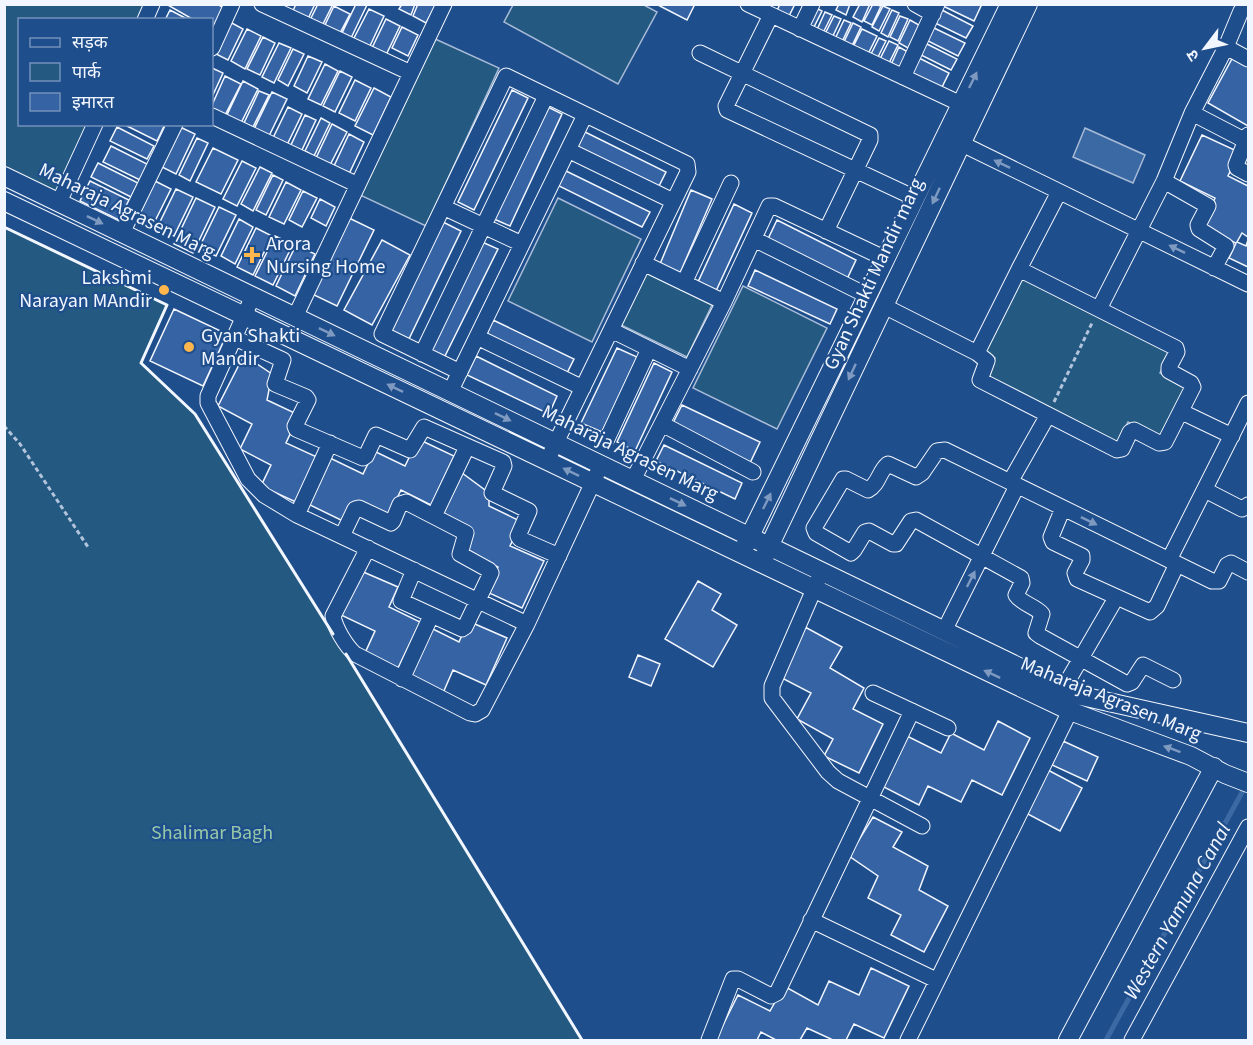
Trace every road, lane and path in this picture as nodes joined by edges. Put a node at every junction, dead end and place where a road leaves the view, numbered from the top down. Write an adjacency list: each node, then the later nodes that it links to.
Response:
1 (152, 4): 13 (street)
2 (232, 4): 15 (street)
3 (262, 4): 19 (street)
4 (444, 4): 19 (street)
5 (748, 4): 12 (street)
6 (812, 4): 14 (street)
7 (915, 4): 11 (street)
8 (1010, 4): 23 (street, Gyan Shakti Mandir marg, one-way to 8)
9 (1028, 4): 30 (street, Gyan Shakti Mandir marg)
10 (1246, 4): 16 (street)
11 (935, 9): 21 (street)
12 (771, 15): 14 (street); 20 (street)
13 (146, 18)
14 (800, 29): 21 (street)
15 (213, 46)
16 (1226, 47): 18 (street); 24 (street)
17 (700, 53): 20 (street)
18 (1248, 59)
19 (411, 73): 37 (street)
20 (743, 74): 32 (street); 32 (street)
21 (903, 77): 23 (street)
22 (546, 96): 25 (street); 43 (street); 44 (street)
23 (962, 104): 30 (street, Gyan Shakti Mandir marg)
24 (1192, 114): 29 (street); 35 (street)
25 (585, 115): 31 (street); 41 (street)
26 (213, 116): 37 (street)
27 (94, 126): 42 (street)
28 (174, 126): 47 (street)
29 (1247, 138): 33 (street)
30 (953, 140): 38 (street, one-way to 30); 39 (street, Gyan Shakti Mandir marg); 59 (street, Gyan Shakti Mandir marg, one-way to 59)
31 (568, 150): 41 (street); 49 (street)
32 (855, 170): 39 (street); 45 (street)
33 (1248, 174)
34 (4, 176): 42 (street, Maharaja Agrasen Marg)
35 (1164, 181): 46 (street); 52 (street)
36 (731, 183): 54 (street)
37 (358, 185): 62 (street)
38 (1059, 192): 46 (street); 53 (street)
39 (915, 198): 50 (street, Gyan Shakti Mandir marg)
40 (4, 201): 61 (street, Maharaja Agrasen Marg)
41 (673, 201): 51 (street)
42 (58, 202): 47 (street, Maharaja Agrasen Marg, one-way to 47)
43 (443, 207): 44 (street); 68 (street)
44 (483, 226): 49 (street); 68 (street)
45 (826, 231): 48 (street); 50 (street)
46 (1139, 231): 52 (street, one-way to 46); 60 (street)
47 (122, 233): 56 (street, Maharaja Agrasen Marg)
48 (754, 239): 57 (street); 58 (street)
49 (522, 244): 64 (street)
50 (886, 259): 57 (street, Gyan Shakti Mandir marg)
51 (644, 263): 54 (street); 63 (street)
52 (1214, 268): 55 (street)
53 (1019, 269): 60 (street); 67 (street)
54 (684, 283): 58 (street)
55 (1248, 284)
56 (253, 296): 61 (street); 62 (street, Maharaja Agrasen Marg)
57 (868, 296): 95 (street, Gyan Shakti Mandir marg, one-way to 57)
58 (724, 302): 69 (street)
59 (884, 306): 67 (street); 96 (street, Gyan Shakti Mandir marg, one-way to 96)
60 (1099, 309): 74 (street); 75 (path)
61 (245, 316): 65 (street); 83 (street, Maharaja Agrasen Marg, one-way to 61)
62 (295, 316): 72 (street, Maharaja Agrasen Marg, one-way to 72)
63 (611, 330): 66 (street); 71 (street)
64 (477, 337): 70 (street); 71 (street)
65 (236, 338): 81 (street); 92 (street)
66 (649, 349): 69 (street); 79 (street)
67 (977, 353): 75 (street)
68 (422, 354): 70 (street)
69 (690, 369): 76 (street)
70 (460, 372): 72 (street)
71 (583, 388): 80 (street)
72 (450, 392): 80 (street, Maharaja Agrasen Marg, one-way to 80)
73 (1248, 403): 78 (street)
74 (1182, 412): 75 (street); 78 (street)
75 (1048, 415): 88 (street)
76 (662, 424): 85 (street); 86 (street)
77 (4, 426): 97 (path)
78 (1232, 436): 89 (street)
79 (607, 439)
80 (556, 443): 83 (street); 84 (street, Maharaja Agrasen Marg)
81 (330, 444): 82 (street); 92 (street)
82 (467, 447): 93 (street); 100 (street)
83 (547, 461): 87 (street, Maharaja Agrasen Marg, one-way to 83)
84 (601, 465): 86 (street, Maharaja Agrasen Marg); 87 (street)
85 (753, 472)
86 (633, 480): 95 (street, Maharaja Agrasen Marg, one-way to 95)
87 (593, 483): 99 (street, Maharaja Agrasen Marg); 100 (street)
88 (1014, 484): 91 (street); 101 (street); 101 (street)
89 (1204, 489): 90 (street); 102 (street)
90 (1248, 505)
91 (1063, 508): 102 (street, one-way to 102); 108 (street)
92 (297, 515): 94 (street)
93 (434, 516): 94 (street); 109 (street)
94 (342, 536): 98 (street)
95 (750, 536): 96 (street, Maharaja Agrasen Marg); 99 (street, Gyan Shakti Mandir marg)
96 (770, 546): 103 (street, Gyan Shakti Mandir marg); 105 (street, Maharaja Agrasen Marg)
97 (88, 547)
98 (368, 548): 104 (street); 114 (street)
99 (742, 553): 103 (street, Maharaja Agrasen Marg)
100 (559, 556): 111 (street)
101 (982, 556): 112 (street, one-way to 101); 113 (street)
102 (1173, 562): 106 (street); 108 (street)
103 (762, 563): 107 (street, Maharaja Agrasen Marg)
104 (414, 570): 109 (street); 110 (street)
105 (822, 571): 107 (street); 112 (street, Maharaja Agrasen Marg)
106 (1248, 572)
107 (814, 589): 119 (street, Maharaja Agrasen Marg, one-way to 107); 124 (street)
108 (1116, 598): 113 (street)
109 (477, 600): 110 (street); 111 (street)
110 (431, 616): 114 (street)
111 (527, 624): 114 (street)
112 (944, 631): 116 (street, Maharaja Agrasen Marg)
113 (1081, 659): 115 (street); 116 (street)
114 (402, 679)
115 (1173, 680)
116 (1063, 689): 121 (street, Maharaja Agrasen Marg)
117 (873, 693): 118 (street)
118 (912, 711): 120 (street); 124 (street)
119 (1070, 711): 122 (street, Maharaja Agrasen Marg, one-way to 119); 128 (street)
120 (948, 728)
121 (1248, 733)
122 (1220, 770): 123 (street, Maharaja Agrasen Marg); 131 (street)
123 (1248, 783)
124 (870, 798): 125 (street); 127 (street)
125 (922, 826)
126 (1248, 827): 132 (street)
127 (811, 920): 128 (street); 129 (street)
128 (936, 980): 130 (street)
129 (709, 1041)
130 (908, 1041)
131 (1068, 1041)
132 (1132, 1041)

